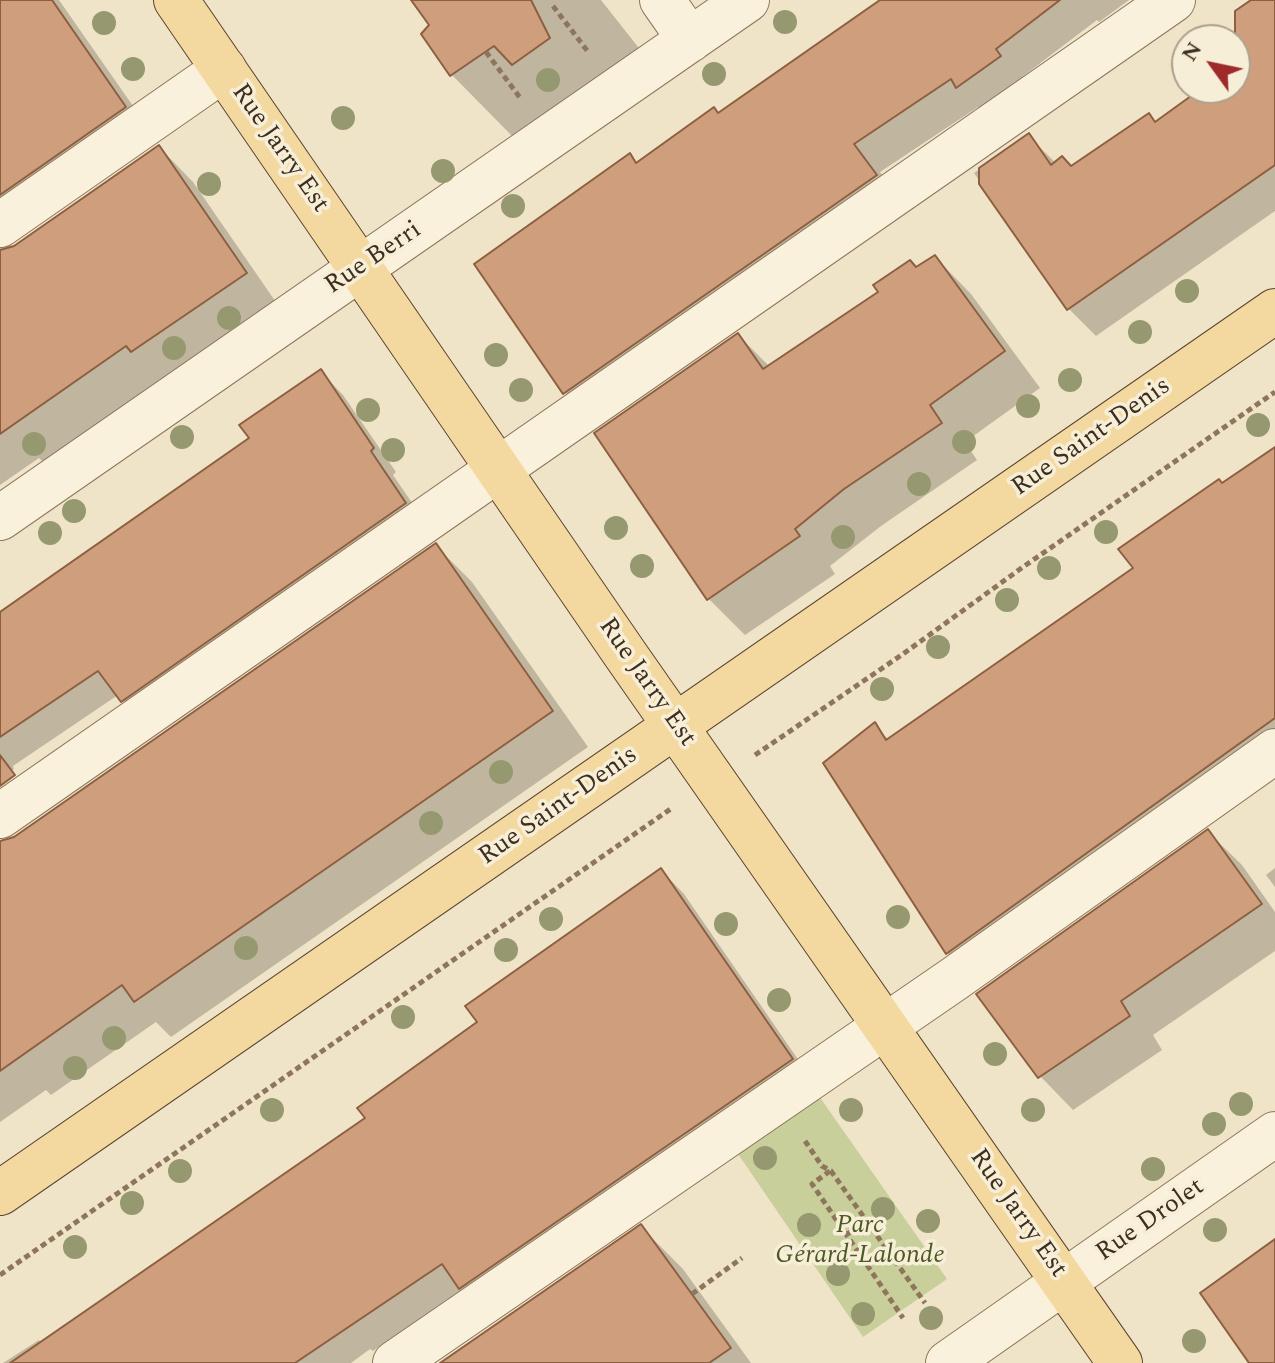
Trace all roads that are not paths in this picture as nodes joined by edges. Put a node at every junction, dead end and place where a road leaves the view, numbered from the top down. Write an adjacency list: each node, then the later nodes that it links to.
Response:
1 (176, 0): 6 (main road, Rue Jarry Est)
2 (662, 0): 5 (street)
3 (747, 0): 5 (street, Rue Berri)
4 (1173, 0): 10 (street)
5 (690, 40): 8 (street, Rue Berri)
6 (224, 69): 7 (street); 8 (main road, Rue Jarry Est)
7 (0, 225)
8 (361, 268): 10 (main road, Rue Jarry Est); 11 (street, Rue Berri)
9 (1275, 311): 12 (main road, Rue Saint-Denis)
10 (499, 469): 12 (main road, Rue Jarry Est); 14 (street)
11 (0, 518)
12 (676, 726): 15 (main road, Rue Jarry Est); 17 (main road, Rue Saint-Denis)
13 (1275, 751): 15 (street)
14 (0, 816)
15 (885, 1025): 18 (main road, Rue Jarry Est); 19 (street)
16 (1275, 1134): 18 (street, Rue Drolet)
17 (0, 1193)
18 (1064, 1281): 20 (street, Rue Drolet); 21 (main road, Rue Jarry Est)
19 (395, 1363)
20 (948, 1363)
21 (1120, 1363)

